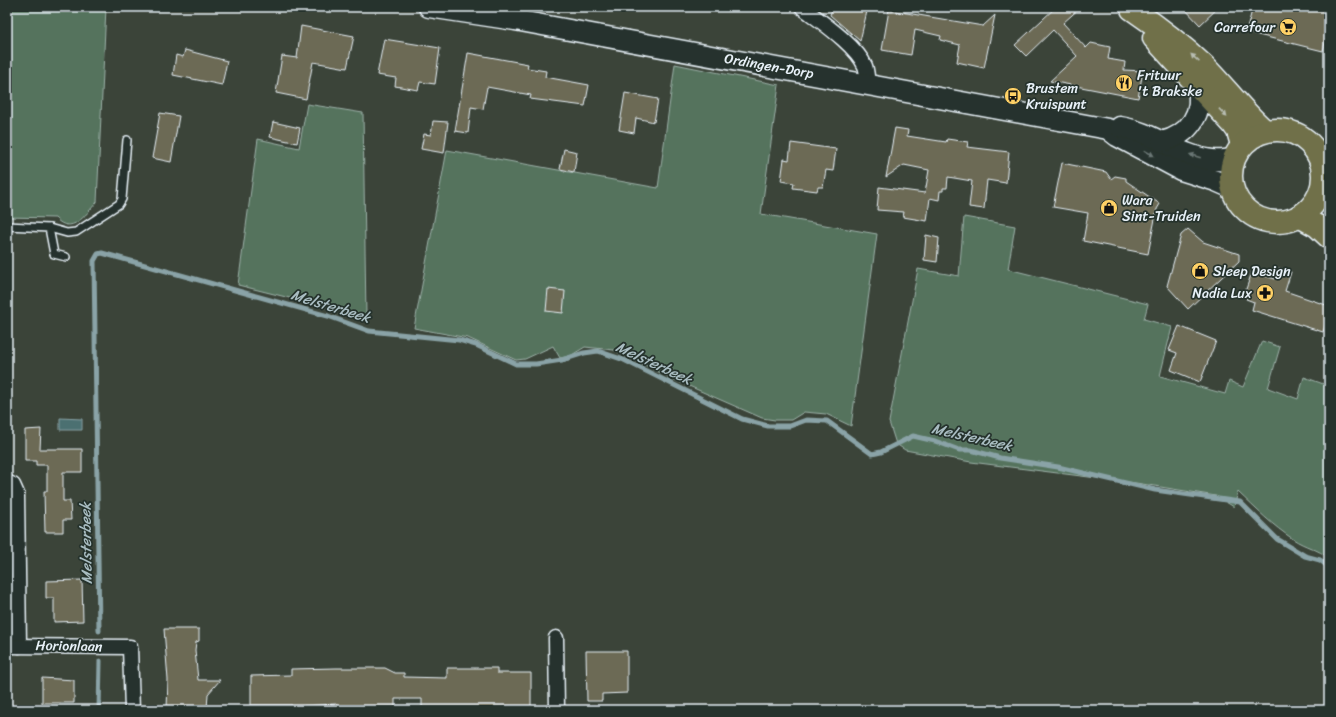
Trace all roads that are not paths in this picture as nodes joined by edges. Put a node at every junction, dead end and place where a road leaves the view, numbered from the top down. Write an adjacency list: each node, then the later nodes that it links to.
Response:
1 (429, 7): 4 (main road, Ordingen-Dorp)
2 (802, 7): 4 (street)
3 (1132, 8): 5 (main road); 7 (main road, one-way to 3)
4 (868, 84): 6 (main road, Ordingen-Dorp)
5 (1197, 85): 9 (main road); 10 (main road, one-way to 10)
6 (1108, 128): 9 (main road, Ordingen-Dorp); 13 (main road, Ordingen-Dorp, one-way to 13)
7 (1265, 131): 10 (main road); 11 (main road)
8 (127, 140): 17 (lane)
9 (1162, 142): 10 (main road, Ordingen-Dorp, one-way to 9)
10 (1237, 152): 13 (main road)
11 (1323, 154): 12 (main road)
12 (1324, 183): 14 (main road); 15 (main road)
13 (1232, 188): 15 (main road)
14 (1329, 212)
15 (1299, 216): 18 (main road)
16 (7, 226): 17 (lane)
17 (49, 228): 19 (lane)
18 (1329, 237)
19 (66, 257)
20 (10, 483): 22 (street)
21 (556, 638): 24 (street)
22 (13, 646): 23 (street, Horionlaan)
23 (132, 710)
24 (558, 710)

